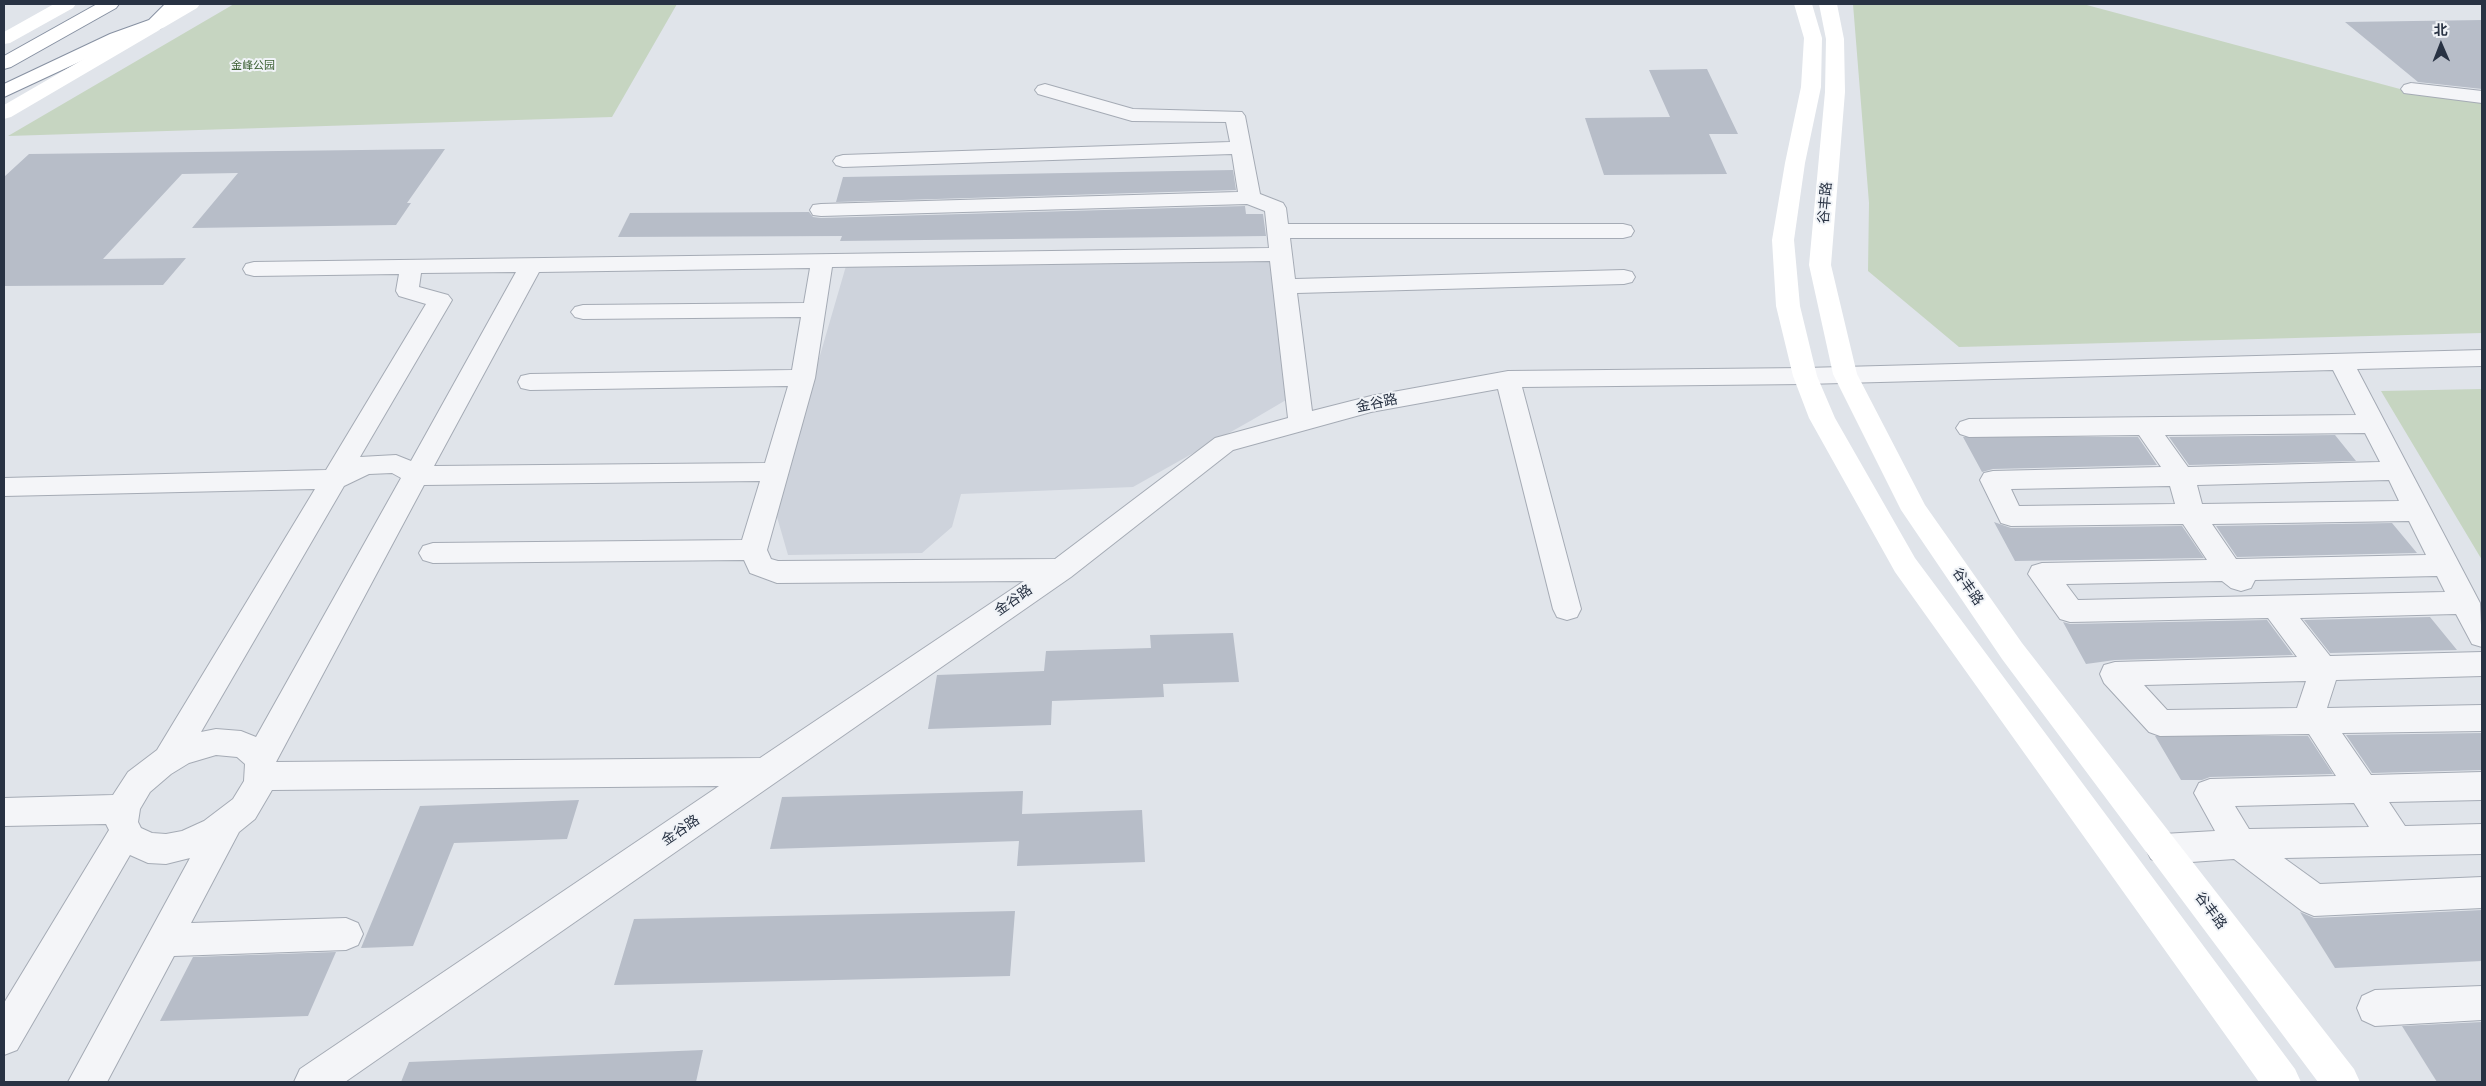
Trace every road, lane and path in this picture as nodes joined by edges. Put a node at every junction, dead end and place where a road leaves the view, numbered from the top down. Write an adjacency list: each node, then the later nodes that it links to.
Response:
1 (67, 4): 10 (main road)
2 (78, 4): 11 (main road)
3 (110, 4): 12 (main road)
4 (175, 4): 9 (main road)
5 (191, 4): 9 (main road)
6 (1803, 4): 36 (main road)
7 (1828, 4): 35 (main road, 谷丰路)
8 (132, 14): 13 (main road)
9 (155, 24): 13 (main road); 17 (main road)
10 (4, 39)
11 (4, 55)
12 (4, 64)
13 (4, 89)
14 (2411, 89): 16 (street)
15 (1045, 90): 18 (street)
16 (2482, 97)
17 (4, 113)
18 (1241, 148): 19 (street); 20 (street)
19 (843, 161)
20 (1250, 198): 21 (street); 22 (street)
21 (821, 210)
22 (1278, 231): 23 (street); 24 (street)
23 (1623, 231)
24 (1281, 254): 25 (street); 30 (street)
25 (822, 261): 26 (street); 31 (street)
26 (532, 264): 27 (street); 46 (street)
27 (411, 266): 28 (street); 48 (street)
28 (254, 269)
29 (1624, 277): 30 (street)
30 (1285, 286): 40 (street)
31 (814, 310): 32 (street); 37 (street)
32 (583, 312)
33 (2482, 358): 34 (street, 金谷路)
34 (2341, 362): 35 (street, 金谷路); 41 (street)
35 (1845, 374): 36 (street, 金谷路); 76 (main road, 谷丰路)
36 (1805, 376): 38 (street, 金谷路); 85 (main road)
37 (803, 378): 39 (street); 45 (street)
38 (1508, 379): 40 (street, 金谷路); 59 (street)
39 (530, 382)
40 (1300, 423): 55 (street, 金谷路)
41 (2373, 424): 42 (street); 44 (street)
42 (2146, 426): 43 (street); 47 (street)
43 (1969, 428)
44 (2398, 471): 47 (street); 50 (street)
45 (774, 472): 46 (street); 52 (street)
46 (418, 476): 48 (street); 66 (street)
47 (2181, 476): 51 (street); 51 (street)
48 (335, 479): 49 (street); 65 (street)
49 (4, 487)
50 (2418, 511): 51 (street); 54 (street)
51 (2190, 514): 56 (street)
52 (753, 550): 53 (street); 55 (street)
53 (433, 553)
54 (2446, 565): 56 (street); 57 (street)
55 (1060, 570): 67 (street, 金谷路)
56 (2229, 571): 58 (street); 58 (street)
57 (2466, 603): 58 (street); 60 (street)
58 (2276, 607): 62 (street)
59 (1567, 609)
60 (2482, 636)
61 (2482, 664): 62 (street)
62 (2324, 670): 64 (street); 64 (street)
63 (2482, 718): 64 (street)
64 (2312, 721): 69 (street)
65 (169, 758): 66 (street); 71 (street)
66 (261, 768): 67 (street); 72 (street)
67 (768, 772): 84 (street, 金谷路)
68 (2482, 786): 69 (street)
69 (2360, 788): 74 (street); 75 (street)
70 (4, 812): 71 (street)
71 (125, 821): 72 (street); 82 (street)
72 (226, 825): 79 (street)
73 (2482, 839): 74 (street)
74 (2398, 841): 75 (street)
75 (2240, 844): 76 (street); 77 (street)
76 (2163, 849): 86 (main road, 谷丰路)
77 (2482, 893)
78 (346, 934): 79 (street)
79 (164, 940): 83 (street)
80 (2482, 1003): 81 (street)
81 (2374, 1008)
82 (4, 1037)
83 (87, 1082)
84 (313, 1082)
85 (2282, 1082)
86 (2341, 1082)

